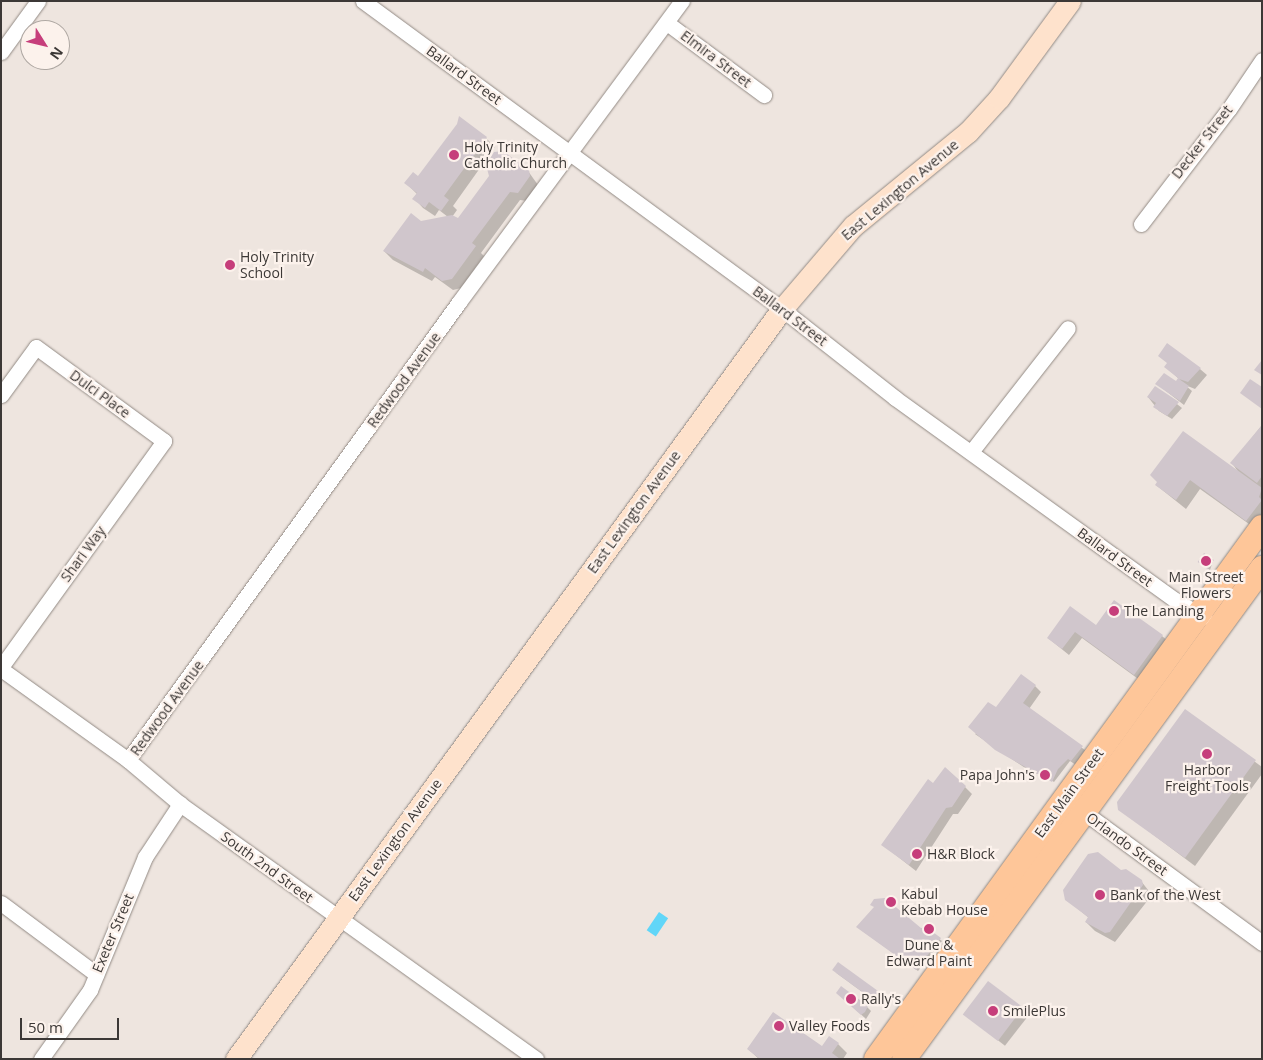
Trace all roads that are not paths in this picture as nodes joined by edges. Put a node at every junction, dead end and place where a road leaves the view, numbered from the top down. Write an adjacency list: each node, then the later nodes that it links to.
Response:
1 (38, 1): 6 (street)
2 (363, 1): 9 (street, Ballard Street)
3 (682, 1): 5 (street, Redwood Avenue)
4 (1070, 1): 11 (street, East Lexington Avenue)
5 (667, 23): 8 (street, Elmira Street); 9 (street, Redwood Avenue)
6 (1, 52)
7 (1262, 60): 10 (street, Decker Street)
8 (764, 95)
9 (570, 152): 11 (street, Ballard Street); 20 (street, Redwood Avenue)
10 (1141, 224)
11 (782, 309): 15 (street, Ballard Street); 25 (street, East Lexington Avenue)
12 (1068, 328): 15 (street)
13 (1, 395): 14 (street, Dulci Place)
14 (164, 441): 19 (street, Shari Way)
15 (971, 452): 18 (street, Ballard Street)
16 (1262, 527): 18 (main road, East Main Street)
17 (1262, 568): 18 (main road, East Main Street)
18 (1209, 620): 21 (main road, East Main Street); 23 (main road, East Main Street)
19 (1, 668): 20 (street, South 2nd Street)
20 (128, 760): 22 (street, South 2nd Street)
21 (1065, 799): 23 (street, Orlando Street); 28 (main road, East Main Street)
22 (180, 804): 25 (street, South 2nd Street); 27 (street, Exeter Street)
23 (1085, 813): 26 (street, Orlando Street); 28 (main road, East Main Street)
24 (1, 903): 27 (street)
25 (337, 918): 30 (street, East Lexington Avenue); 31 (street, South 2nd Street)
26 (1262, 942)
27 (96, 974): 29 (street, Exeter Street)
28 (930, 1003): 32 (main road, East Main Street); 33 (main road, East Main Street)
29 (41, 1059)
30 (236, 1059)
31 (536, 1059)
32 (876, 1059)
33 (904, 1059)

